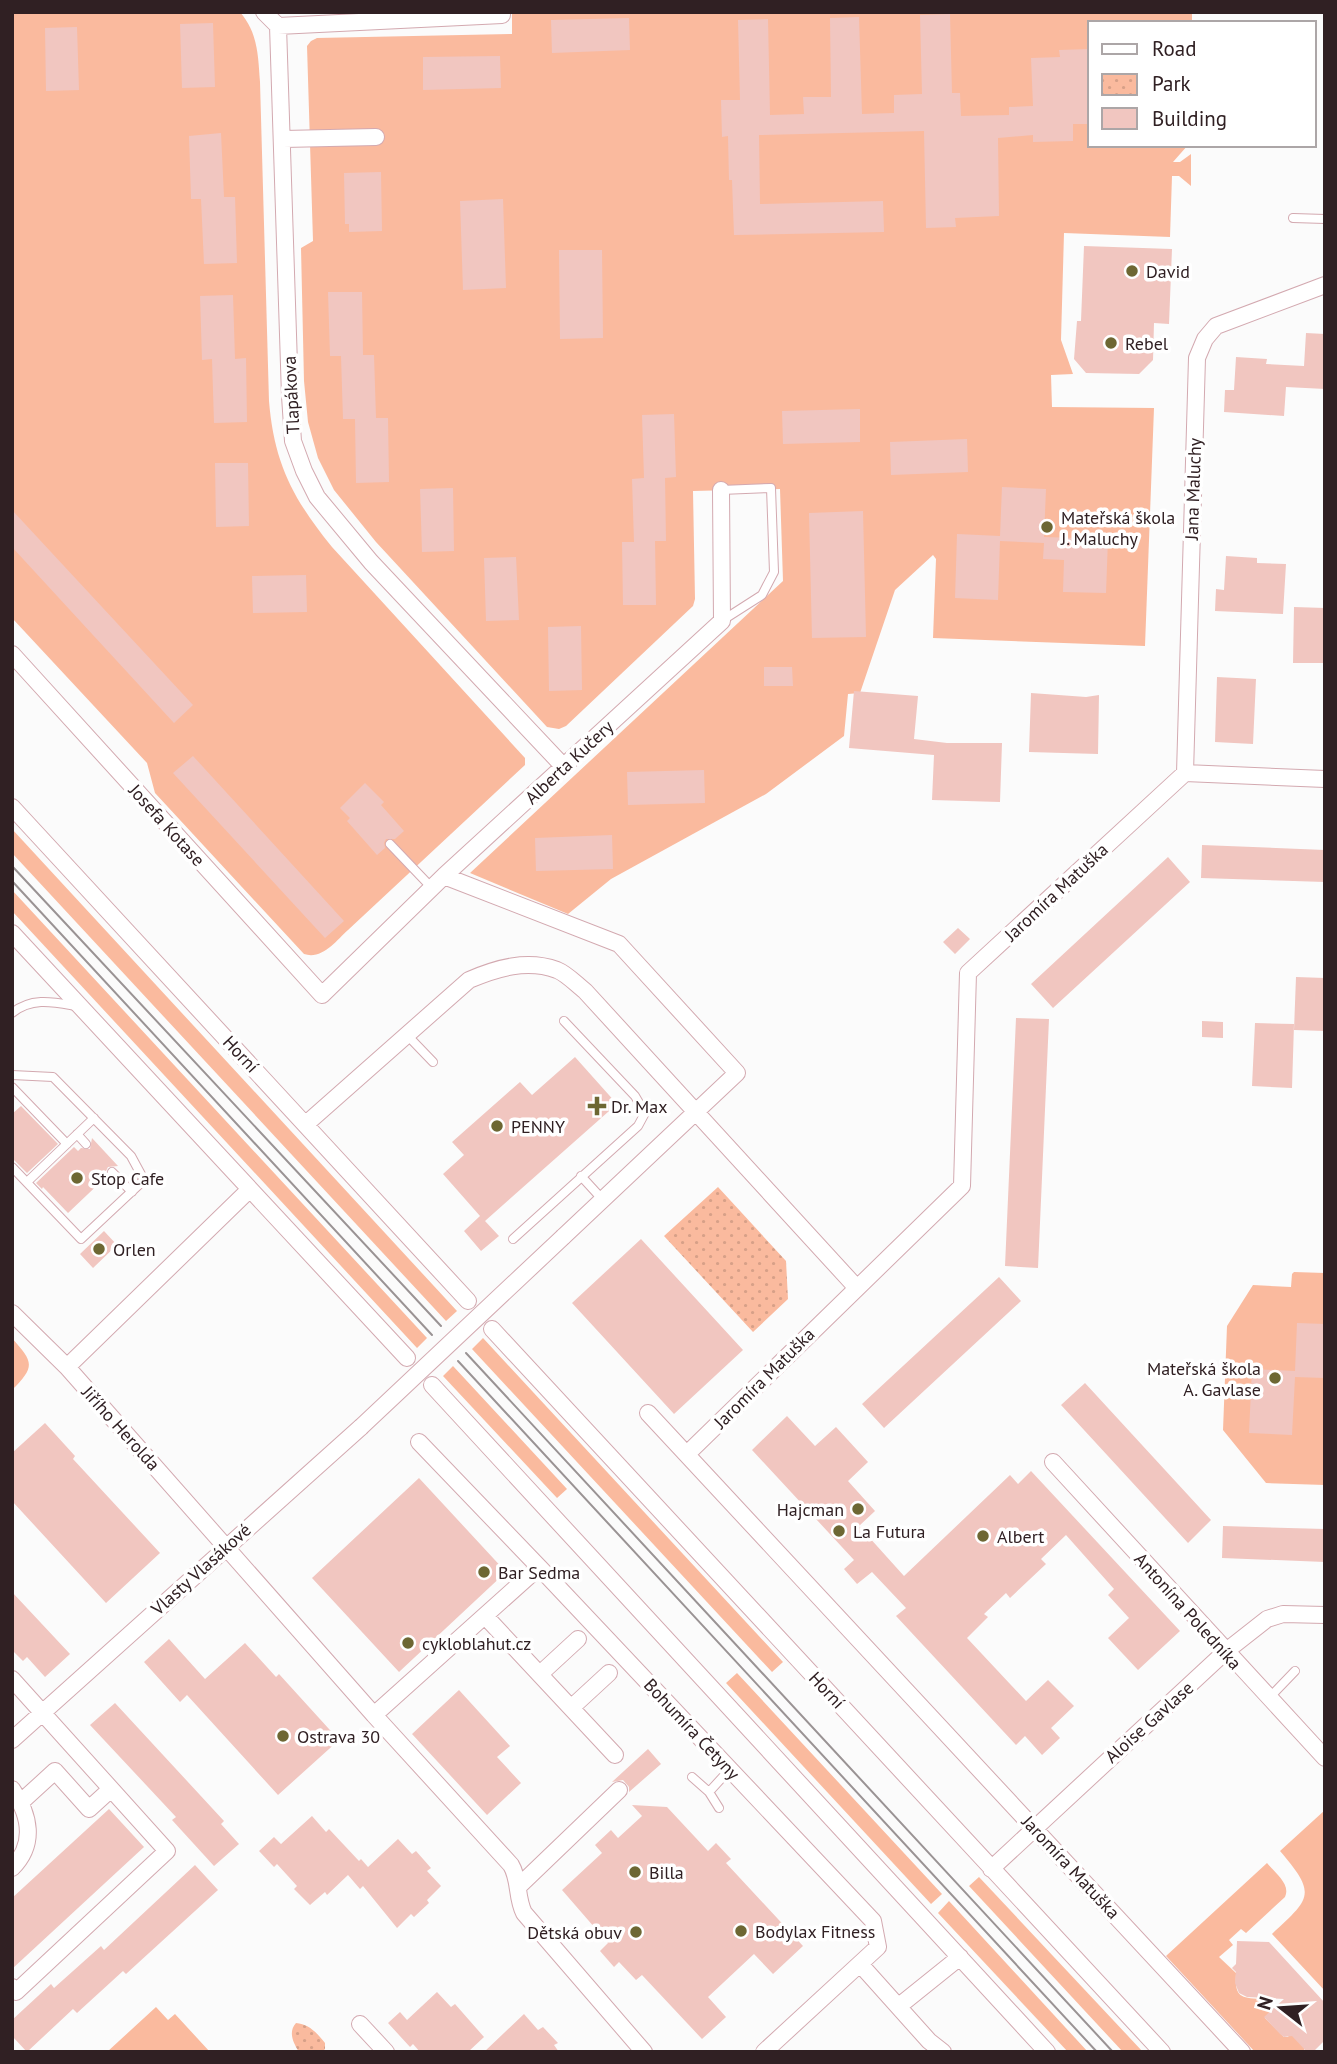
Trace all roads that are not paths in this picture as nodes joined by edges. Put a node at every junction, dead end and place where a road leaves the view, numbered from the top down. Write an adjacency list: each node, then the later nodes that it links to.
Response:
1 (264, 12): 4 (street)
2 (502, 15): 3 (street)
3 (329, 18): 4 (street)
4 (278, 26): 6 (street, Tlapákova)
5 (376, 137): 6 (street)
6 (283, 139): 13 (street, Tlapákova)
7 (1293, 218): 8 (lane)
8 (1325, 219)
9 (1325, 285): 14 (street, Jana Maluchy)
10 (721, 490): 11 (street); 11 (lane)
11 (722, 621): 13 (street, Alberta Kučery)
12 (12, 654): 20 (street, Josefa Kotase)
13 (564, 767): 18 (street, Alberta Kučery)
14 (1185, 773): 15 (street); 42 (street, Jaromíra Matuška)
15 (1325, 779)
16 (12, 807): 30 (street, Horní)
17 (390, 844): 18 (lane)
18 (438, 882): 20 (street, Alberta Kučery); 28 (street, Vlasty Vlasákové)
19 (12, 933): 21 (street)
20 (322, 995)
21 (80, 1006): 22 (lane); 38 (street)
22 (12, 1013)
23 (564, 1021): 36 (lane)
24 (407, 1035): 25 (lane); 28 (street); 30 (street)
25 (433, 1062)
26 (12, 1075): 29 (lane)
27 (12, 1087): 32 (lane)
28 (695, 1112): 40 (street, Vlasty Vlasákové); 42 (street)
29 (94, 1118): 31 (lane); 39 (lane)
30 (306, 1124): 43 (street, Horní)
31 (77, 1134): 32 (lane); 33 (lane)
32 (67, 1144): 37 (lane)
33 (86, 1144)
34 (12, 1167): 37 (lane)
35 (112, 1172): 39 (lane)
36 (581, 1177): 40 (lane); 41 (lane)
37 (27, 1182): 39 (lane)
38 (249, 1190): 46 (street); 47 (street)
39 (132, 1192)
40 (603, 1200): 53 (street, Vlasty Vlasákové, bridge)
41 (513, 1239)
42 (856, 1287): 51 (street, Jaromíra Matuška)
43 (468, 1301)
44 (12, 1313): 47 (street, Jiřího Herolda)
45 (492, 1329): 79 (street, Horní)
46 (407, 1358)
47 (67, 1367): 53 (street, Jiřího Herolda)
48 (432, 1385): 81 (street)
49 (648, 1413): 51 (street)
50 (419, 1442): 54 (street, Bohumíra Četyny)
51 (687, 1454): 77 (street, Jaromíra Matuška)
52 (1053, 1462): 58 (street, Antonína Poledníka)
53 (227, 1546): 65 (street, Vlasty Vlasákové); 66 (street)
54 (539, 1566): 56 (street); 70 (street, Bohumíra Četyny)
55 (1325, 1615): 58 (street, Aloise Gavlase)
56 (485, 1616): 61 (street); 66 (street)
57 (578, 1639): 61 (street)
58 (1225, 1651): 63 (street, Antonína Poledníka); 77 (street, Aloise Gavlase)
59 (1295, 1671): 63 (lane)
60 (609, 1673): 64 (street)
61 (540, 1674): 64 (street)
62 (12, 1679): 65 (street)
63 (1269, 1698): 69 (street, Antonína Poledníka)
64 (571, 1708): 68 (street)
65 (43, 1712): 67 (street, Vlasty Vlasákové); 72 (street)
66 (374, 1715): 80 (street)
67 (12, 1740)
68 (615, 1755)
69 (1325, 1758)
70 (730, 1769): 74 (lane); 82 (street, Bohumíra Četyny)
71 (692, 1777): 74 (lane)
72 (111, 1789): 75 (street); 83 (street)
73 (618, 1790): 80 (street)
74 (709, 1792): 76 (lane)
75 (17, 1795): 78 (street)
76 (719, 1808)
77 (1034, 1828): 79 (street, Aloise Gavlase); 92 (street, Jaromíra Matuška)
78 (18, 1862)
79 (991, 1869): 91 (street, Horní)
80 (518, 1887): 87 (street)
81 (960, 1957): 84 (street); 90 (street)
82 (860, 1964): 84 (street); 88 (street, Bohumíra Četyny)
83 (12, 1987)
84 (899, 2006): 89 (street)
85 (360, 2024): 86 (street)
86 (386, 2052)
87 (644, 2052)
88 (764, 2052)
89 (943, 2052)
90 (1047, 2052)
91 (1161, 2052)
92 (1242, 2052)

